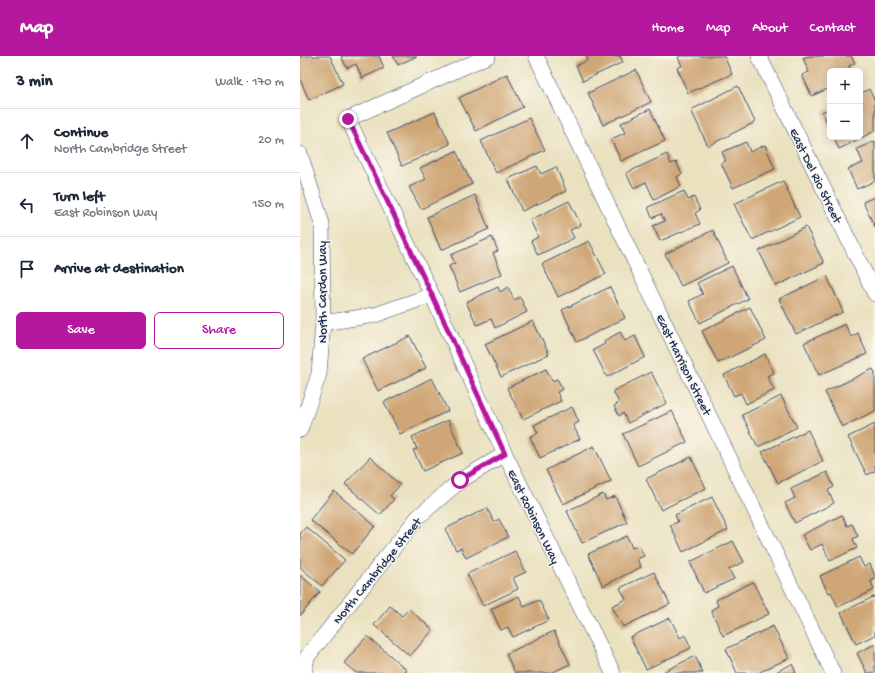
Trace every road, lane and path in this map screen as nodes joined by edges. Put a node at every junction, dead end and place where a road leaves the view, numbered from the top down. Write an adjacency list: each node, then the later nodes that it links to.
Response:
1 (488, 56): 6 (street, East Robinson Way)
2 (536, 56): 12 (street, East Harrison Street)
3 (759, 56): 5 (street, East Del Rio Street)
4 (300, 154): 7 (street, North Cardon Way)
5 (875, 294)
6 (432, 295): 7 (street); 9 (street, East Robinson Way)
7 (323, 323): 8 (street, North Cardon Way)
8 (300, 430)
9 (505, 454): 10 (street, North Cambridge Street); 11 (street, East Robinson Way)
10 (304, 673)
11 (613, 673)
12 (833, 673)

